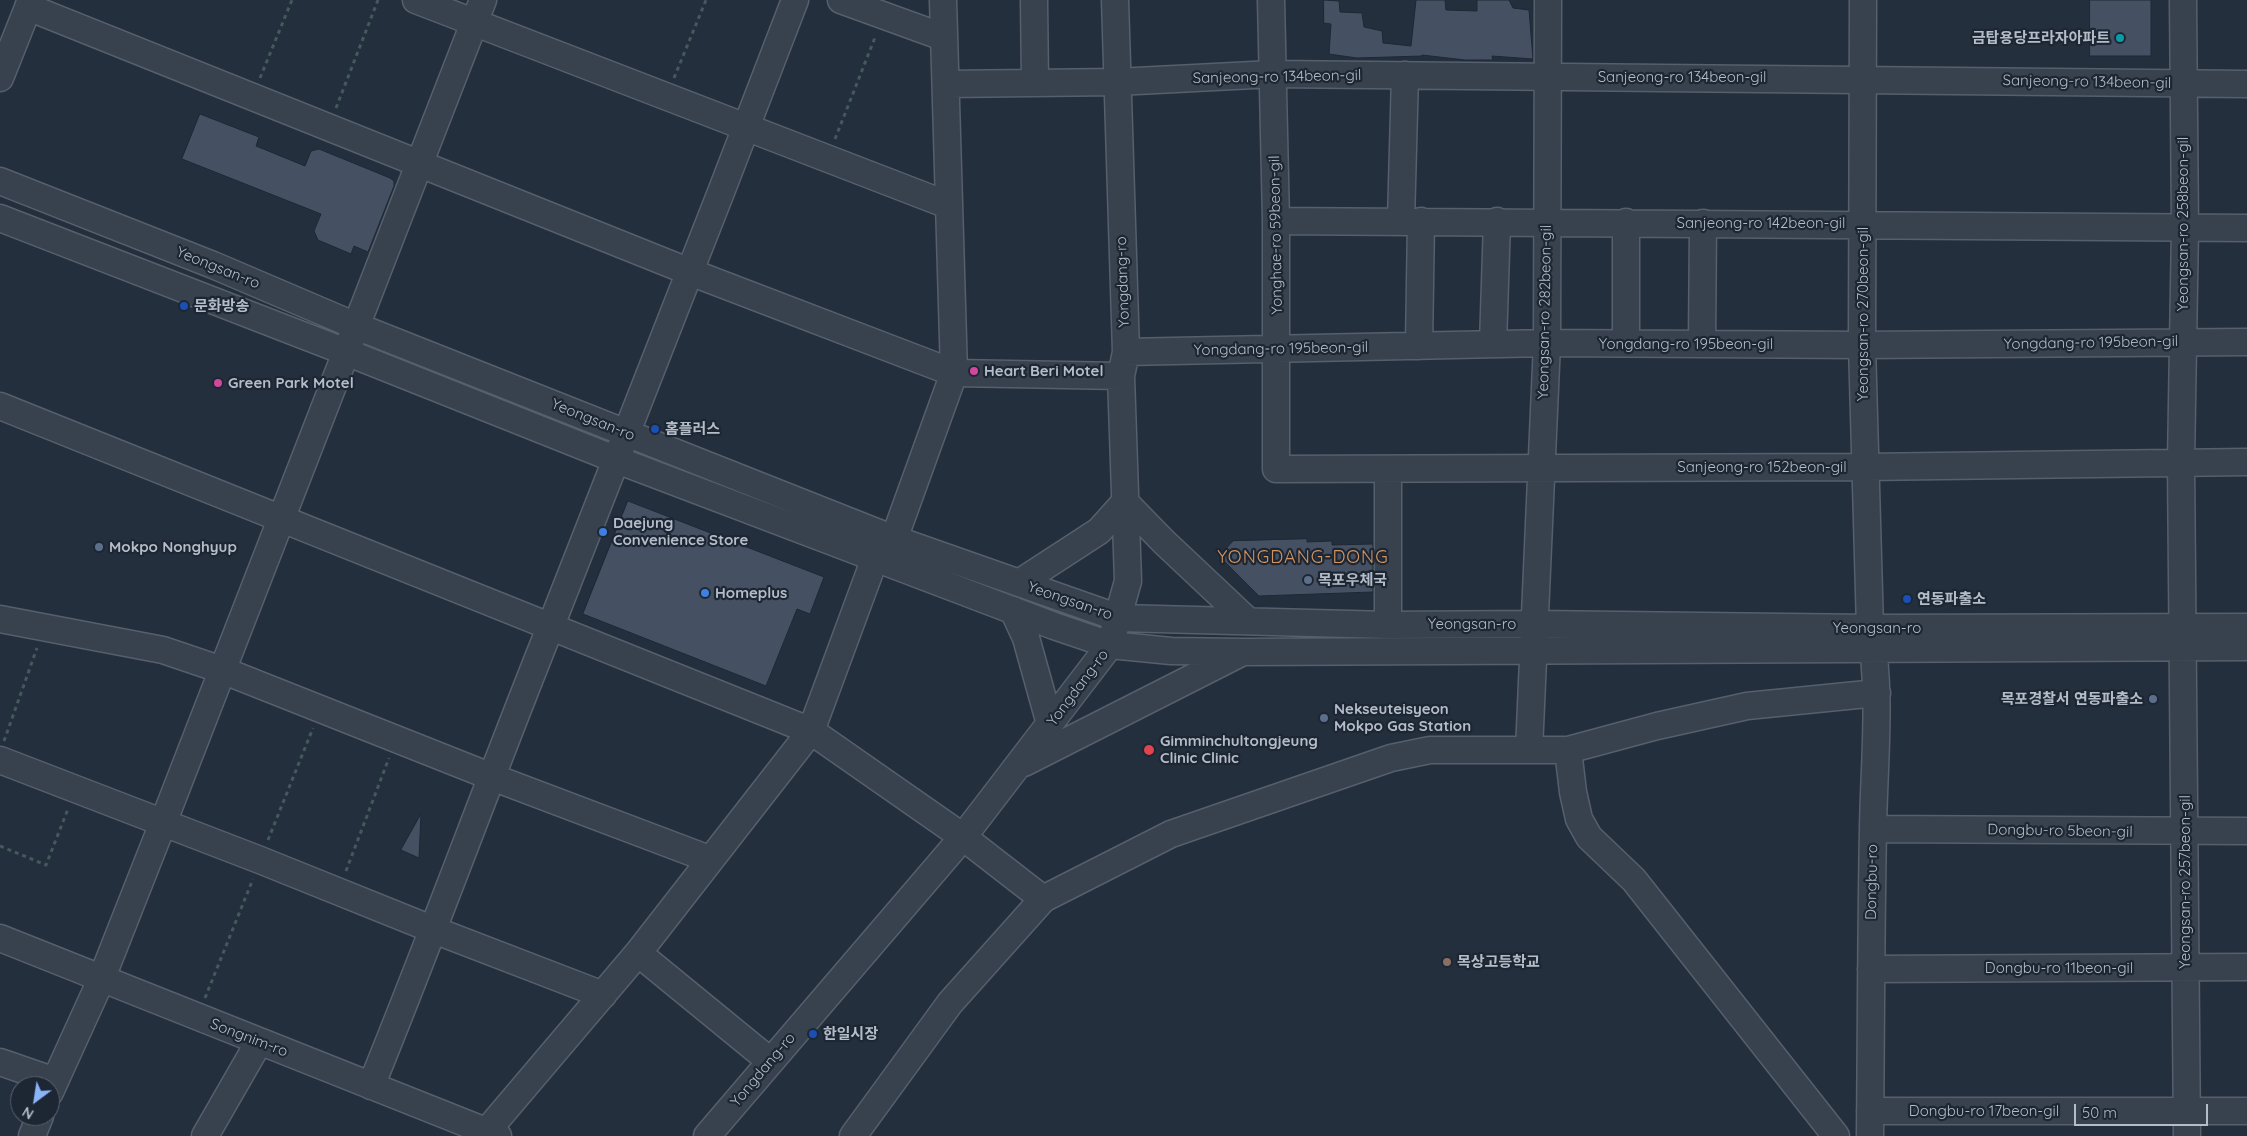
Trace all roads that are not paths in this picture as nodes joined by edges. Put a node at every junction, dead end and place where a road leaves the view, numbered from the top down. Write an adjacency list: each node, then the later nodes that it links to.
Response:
1 (416, 0): 12 (street)
2 (795, 0): 24 (street)
3 (841, 0): 13 (street)
4 (942, 0): 13 (street)
5 (1034, 0): 20 (street)
6 (1115, 0): 19 (street, Yongdang-ro)
7 (1271, 0): 14 (street, Yonghae-ro 59beon-gil)
8 (1548, 0): 16 (street, Yeongsan-ro 282beon-gil)
9 (1863, 0): 18 (street, Yeongsan-ro 270beon-gil)
10 (2183, 0): 21 (street, Yeongsan-ro 258beon-gil)
11 (30, 4): 17 (street); 25 (street, Yongdang-ro 195beon-gil)
12 (479, 11): 24 (street); 25 (street)
13 (943, 37): 22 (street)
14 (1274, 74): 15 (street, Sanjeong-ro 134beon-gil); 19 (street, Sanjeong-ro 134beon-gil); 29 (street, Yonghae-ro 59beon-gil)
15 (1405, 75): 16 (street, Sanjeong-ro 134beon-gil); 30 (street)
16 (1547, 76): 18 (street, Sanjeong-ro 134beon-gil); 32 (street, Yeongsan-ro 282beon-gil)
17 (0, 78)
18 (1864, 79): 21 (street, Sanjeong-ro 134beon-gil); 35 (street, Yeongsan-ro 270beon-gil)
19 (1117, 82): 20 (street, Sanjeong-ro 134beon-gil); 50 (street, Yongdang-ro)
20 (1035, 83): 22 (street, Sanjeong-ro 134beon-gil)
21 (2184, 83): 23 (street, Sanjeong-ro 134beon-gil); 36 (street, Yeongsan-ro 258beon-gil)
22 (946, 84): 27 (street)
23 (2247, 84)
24 (746, 128): 27 (street); 38 (street)
25 (421, 165): 38 (street, Yongdang-ro 195beon-gil); 39 (street)
26 (0, 181): 39 (street, Yeongsan-ro)
27 (948, 205): 51 (street)
28 (0, 218): 49 (street, Yeongsan-ro)
29 (1276, 221): 30 (street, Sanjeong-ro 142beon-gil); 48 (street, Yonghae-ro 59beon-gil)
30 (1411, 221): 31 (street, Sanjeong-ro 142beon-gil); 47 (street)
31 (1497, 221): 32 (street, Sanjeong-ro 142beon-gil); 44 (street)
32 (1546, 222): 33 (street, Sanjeong-ro 142beon-gil); 42 (street, Yeongsan-ro 282beon-gil)
33 (1626, 222): 34 (street, Sanjeong-ro 142beon-gil); 43 (street)
34 (1703, 223): 35 (street, Sanjeong-ro 142beon-gil); 45 (street)
35 (1864, 224): 36 (street, Sanjeong-ro 142beon-gil); 46 (street, Yeongsan-ro 270beon-gil)
36 (2185, 227): 37 (street, Sanjeong-ro 142beon-gil); 40 (street, Yeongsan-ro 258beon-gil)
37 (2247, 228)
38 (690, 272): 51 (street, Yongdang-ro 195beon-gil); 53 (street)
39 (356, 326): 49 (street); 53 (street, Yeongsan-ro)
40 (2182, 342): 41 (street, Yongdang-ro 195beon-gil); 46 (street, Yongdang-ro 195beon-gil); 55 (street, Yeongsan-ro 258beon-gil)
41 (2247, 342)
42 (1547, 343): 43 (street, Yongdang-ro 195beon-gil); 44 (street, Yongdang-ro 195beon-gil); 58 (street, Yeongsan-ro 282beon-gil)
43 (1626, 343): 45 (street, Yongdang-ro 195beon-gil)
44 (1493, 344): 47 (street, Yongdang-ro 195beon-gil)
45 (1702, 344): 46 (street, Yongdang-ro 195beon-gil)
46 (1862, 345): 57 (street, Yeongsan-ro 270beon-gil)
47 (1419, 346): 48 (street, Yongdang-ro 195beon-gil)
48 (1276, 349): 50 (street, Yongdang-ro 195beon-gil); 59 (street, Yonghae-ro 59beon-gil)
49 (346, 352): 54 (street, Yeongsan-ro); 62 (street)
50 (1123, 364): 51 (street, Yongdang-ro 195beon-gil); 61 (street, Yongdang-ro)
51 (954, 373): 63 (street)
52 (0, 406): 62 (street)
53 (628, 434): 54 (street); 63 (street, Yeongsan-ro)
54 (617, 460): 64 (street, Yeongsan-ro); 72 (street)
55 (2182, 462): 56 (street, Sanjeong-ro 152beon-gil); 57 (street, Sanjeong-ro 152beon-gil); 74 (street, Yeongsan-ro 258beon-gil)
56 (2247, 462)
57 (1864, 467): 58 (street, Sanjeong-ro 152beon-gil); 75 (street, Yeongsan-ro 270beon-gil)
58 (1541, 468): 60 (street, Sanjeong-ro 152beon-gil); 70 (street, Yeongsan-ro 282beon-gil)
59 (1276, 469): 60 (street, Sanjeong-ro 152beon-gil)
60 (1388, 470): 71 (street)
61 (1125, 502): 65 (street); 67 (street, Yongdang-ro); 69 (street)
62 (282, 518): 72 (street); 80 (street)
63 (894, 539): 64 (street); 65 (street, Yeongsan-ro)
64 (875, 558): 66 (street, Yeongsan-ro); 83 (street)
65 (1019, 583): 67 (street, Yeongsan-ro)
66 (1013, 610): 76 (street, Yeongsan-ro); 82 (street)
67 (1119, 618): 69 (street, Yeongsan-ro); 76 (street, Yongdang-ro)
68 (0, 619): 80 (street)
69 (1248, 621): 71 (street, Yeongsan-ro)
70 (1535, 624): 71 (street, Yeongsan-ro); 75 (street, Yeongsan-ro); 78 (street, Yeongsan-ro 282beon-gil)
71 (1388, 625)
72 (550, 627): 83 (street); 88 (street)
73 (2247, 627): 74 (street, Yeongsan-ro)
74 (2184, 638): 75 (street, Yeongsan-ro); 77 (street, Yeongsan-ro); 92 (street, Yeongsan-ro 257beon-gil)
75 (1872, 639): 78 (street, Yeongsan-ro); 81 (street, Dongbu-ro)
76 (1110, 645): 79 (street, Yeongsan-ro); 82 (street, Yongdang-ro)
77 (2247, 647)
78 (1534, 651): 79 (street, Yeongsan-ro); 84 (street, Yeongsan-ro 282beon-gil)
79 (1244, 652): 87 (street)
80 (222, 670): 88 (street); 89 (street)
81 (1876, 692): 85 (street); 90 (street, Dongbu-ro)
82 (1050, 724): 87 (street, Yongdang-ro)
83 (811, 731): 93 (street); 94 (street)
84 (1529, 750): 85 (street); 95 (street)
85 (1568, 750): 117 (street)
86 (2, 752): 89 (street)
87 (1017, 766): 93 (street, Yongdang-ro)
88 (492, 777): 94 (street); 96 (street)
89 (163, 823): 96 (street); 102 (street)
90 (1873, 829): 92 (street, Dongbu-ro 5beon-gil); 101 (street, Dongbu-ro)
91 (2247, 831): 92 (street, Dongbu-ro 5beon-gil)
92 (2185, 832): 99 (street, Yeongsan-ro 257beon-gil)
93 (963, 837): 95 (street); 105 (street, Yongdang-ro)
94 (709, 859): 98 (street)
95 (1043, 899): 116 (street)
96 (434, 930): 103 (street); 109 (street)
97 (0, 938): 102 (street, Songnim-ro)
98 (638, 953): 103 (street); 105 (street)
99 (2186, 967): 100 (street, Dongbu-ro 11beon-gil); 101 (street, Dongbu-ro 11beon-gil); 112 (street, Yeongsan-ro 257beon-gil)
100 (2247, 967)
101 (1872, 969): 111 (street, Dongbu-ro)
102 (101, 980): 104 (street, Songnim-ro); 108 (street)
103 (603, 995): 113 (street)
104 (259, 1042): 109 (street, Songnim-ro); 114 (street)
105 (770, 1061): 115 (street, Yongdang-ro)
106 (0, 1062): 107 (street)
107 (29, 1076)
108 (57, 1076)
109 (371, 1086): 113 (street, Songnim-ro)
110 (2247, 1111): 112 (street, Dongbu-ro 17beon-gil)
111 (1870, 1123): 112 (street, Dongbu-ro 17beon-gil)
112 (2187, 1124)
113 (492, 1134)
114 (205, 1136)
115 (707, 1136)
116 (853, 1136)
117 (1836, 1136)

